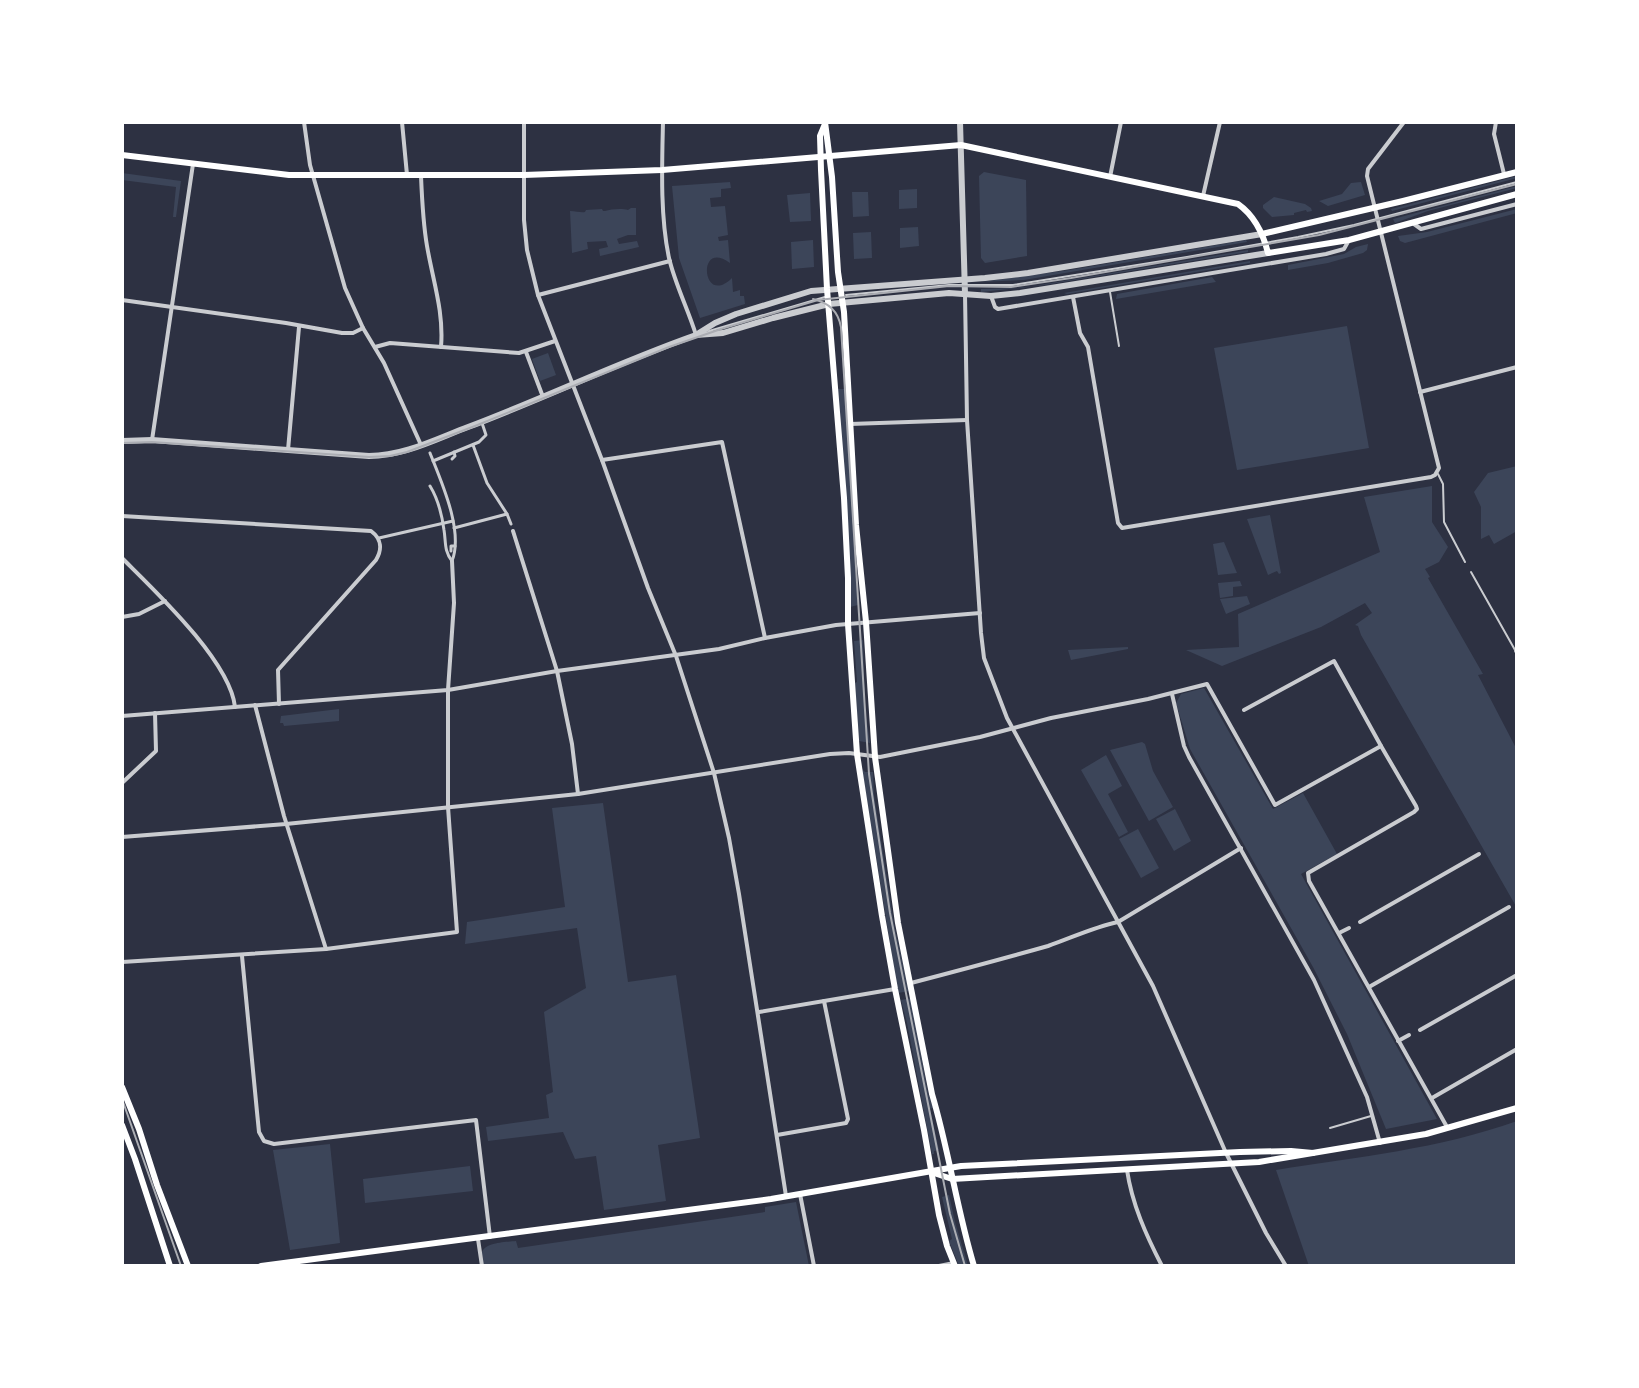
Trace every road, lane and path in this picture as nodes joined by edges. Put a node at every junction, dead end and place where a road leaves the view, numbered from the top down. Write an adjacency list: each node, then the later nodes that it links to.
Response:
1 (304, 122): 19 (street)
2 (402, 122): 20 (street)
3 (524, 122): 18 (street)
4 (663, 122): 16 (street)
5 (960, 122): 11 (street)
6 (1121, 122): 23 (street)
7 (1220, 122): 26 (street)
8 (1404, 122): 28 (street)
9 (1496, 122): 22 (street)
10 (825, 123): 13 (main road); 14 (main road)
11 (961, 145): 13 (main road); 23 (main road); 37 (street)
12 (122, 155): 15 (main road)
13 (830, 155): 14 (main road); 42 (main road)
14 (820, 156): 16 (main road); 44 (main road)
15 (193, 164): 19 (main road); 48 (street)
16 (662, 170): 18 (main road); 36 (street)
17 (1517, 172): 22 (main road)
18 (524, 175): 21 (main road); 41 (street)
19 (313, 176): 20 (main road); 50 (street)
20 (407, 176): 21 (main road)
21 (421, 176): 55 (street)
22 (1504, 176): 28 (main road)
23 (1110, 177): 26 (main road)
24 (1517, 182): 29 (lane)
25 (1517, 194): 30 (main road)
26 (1203, 196): 32 (main road)
27 (1517, 204): 30 (street)
28 (1374, 208): 29 (street); 32 (main road)
29 (1377, 219): 31 (street); 34 (lane)
30 (1412, 222): 31 (main road)
31 (1380, 231): 33 (main road); 59 (street)
32 (1262, 234): 34 (main road); 37 (street)
33 (1349, 240): 35 (main road); 39 (street)
34 (1265, 243): 35 (main road); 37 (lane)
35 (1268, 253): 38 (street)
36 (670, 261): 41 (street); 51 (street)
37 (964, 282): 40 (street); 42 (lane); 42 (street)
38 (1055, 287): 43 (street); 46 (street)
39 (1110, 291): 45 (street); 53 (lane)
40 (965, 294): 42 (street); 43 (street); 61 (street)
41 (538, 295): 52 (street)
42 (842, 296): 44 (street); 44 (street); 63 (main road)
43 (991, 296): 46 (street)
44 (828, 297): 51 (street); 51 (street); 91 (main road)
45 (1073, 297): 46 (street); 72 (street)
46 (1063, 299)
47 (122, 300): 48 (street)
48 (170, 308): 49 (street); 64 (street)
49 (299, 327): 50 (street); 68 (street)
50 (363, 328): 54 (street)
51 (696, 335): 58 (street)
52 (555, 341): 56 (street); 58 (street)
53 (1119, 346)
54 (375, 347): 55 (street); 66 (street)
55 (441, 347): 56 (street)
56 (526, 352): 60 (street)
57 (1517, 367): 59 (street)
58 (573, 384): 60 (street); 70 (street)
59 (1420, 392): 72 (street)
60 (543, 397): 62 (street)
61 (967, 420): 63 (street); 88 (street)
62 (481, 422): 66 (street); 67 (street)
63 (850, 424): 90 (main road)
64 (152, 440): 65 (street); 68 (street)
65 (122, 441)
66 (421, 445): 68 (street)
67 (473, 445): 71 (street); 74 (street)
68 (288, 450)
69 (430, 453): 71 (street)
70 (602, 460): 92 (street); 94 (street)
71 (433, 461): 73 (street)
72 (1437, 472): 85 (lane)
73 (444, 487): 76 (street); 77 (street)
74 (507, 514): 78 (street); 79 (street)
75 (122, 516): 80 (street)
76 (453, 521): 77 (street); 78 (street)
77 (443, 523): 80 (street); 84 (street)
78 (454, 528): 81 (street)
79 (512, 528): 95 (street)
80 (378, 538): 98 (street)
81 (455, 546): 82 (street); 84 (street)
82 (451, 551)
83 (122, 558): 87 (street)
84 (452, 561): 96 (street)
85 (1465, 562)
86 (1471, 572): 93 (lane)
87 (165, 601): 89 (street); 100 (street)
88 (980, 613): 90 (street); 106 (street)
89 (122, 617)
90 (866, 622): 91 (street); 109 (main road)
91 (848, 624): 92 (street); 108 (main road)
92 (765, 638): 94 (street)
93 (1516, 651)
94 (676, 656): 95 (street); 110 (street)
95 (557, 671): 96 (street); 112 (street)
96 (448, 690): 98 (street); 113 (street)
97 (1172, 694): 105 (street); 106 (street); 116 (street)
98 (279, 704): 99 (street)
99 (255, 705): 100 (street); 114 (street)
100 (235, 707): 102 (street)
101 (1244, 710): 107 (street)
102 (155, 713): 103 (street); 111 (street)
103 (122, 716)
104 (1233, 716): 105 (street)
105 (1227, 719): 107 (street)
106 (1012, 728): 109 (street); 119 (street)
107 (1381, 746): 122 (street)
108 (857, 754): 109 (street); 110 (street); 129 (main road)
109 (875, 757): 127 (main road)
110 (714, 773): 112 (street); 131 (street)
111 (122, 783)
112 (578, 794): 113 (street)
113 (448, 807): 114 (street); 123 (street)
114 (286, 824): 115 (street); 123 (street)
115 (122, 837)
116 (1241, 848): 119 (street); 139 (street)
117 (1479, 854): 120 (street)
118 (1509, 907): 128 (street)
119 (1118, 922): 127 (street); 145 (street)
120 (1360, 922)
121 (1349, 928): 122 (street)
122 (1339, 933): 128 (street)
123 (326, 949): 124 (street)
124 (242, 956): 125 (street); 154 (street)
125 (122, 962)
126 (1517, 975): 132 (street)
127 (911, 983): 148 (main road)
128 (1369, 987): 134 (street)
129 (895, 989): 130 (street); 150 (main road)
130 (824, 1001): 131 (street); 143 (street)
131 (758, 1012): 143 (street)
132 (1420, 1030)
133 (1409, 1035): 134 (street)
134 (1398, 1041): 137 (street)
135 (1517, 1049): 137 (street)
136 (122, 1087): 158 (main road)
137 (1431, 1098): 142 (street)
138 (1517, 1108): 142 (main road)
139 (1372, 1115): 141 (lane); 144 (street)
140 (122, 1127): 157 (main road)
141 (1330, 1128)
142 (1448, 1129): 144 (main road)
143 (777, 1135): 153 (street)
144 (1380, 1143): 146 (main road)
145 (1226, 1153): 146 (main road); 147 (street); 148 (main road)
146 (1313, 1153): 147 (main road)
147 (1232, 1164): 149 (main road); 165 (street)
148 (950, 1168): 150 (main road); 151 (main road)
149 (1127, 1170): 151 (main road); 164 (street)
150 (931, 1172): 151 (main road); 152 (main road); 156 (main road)
151 (952, 1179): 163 (main road)
152 (800, 1194): 153 (main road); 161 (street)
153 (786, 1196): 154 (main road)
154 (490, 1237): 155 (main road)
155 (478, 1239): 159 (main road); 160 (street)
156 (954, 1265): 162 (street)
157 (170, 1266)
158 (188, 1266)
159 (261, 1266)
160 (482, 1266)
161 (814, 1266)
162 (939, 1266)
163 (974, 1266)
164 (1162, 1266)
165 (1286, 1266)

